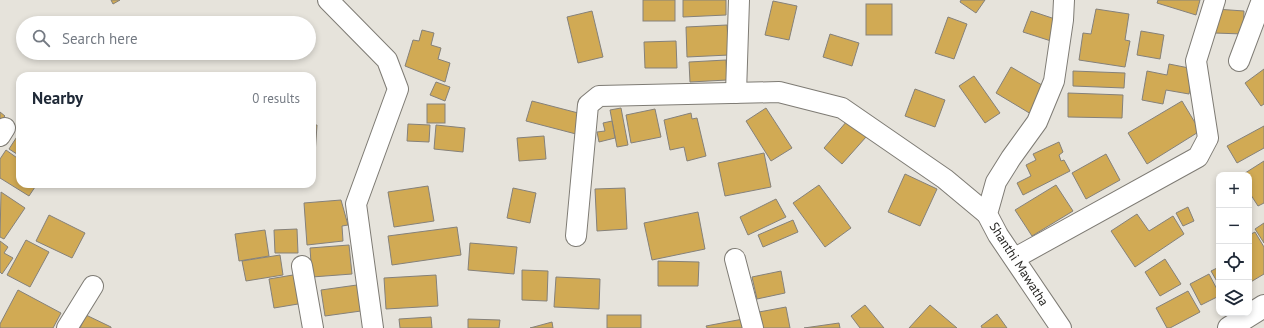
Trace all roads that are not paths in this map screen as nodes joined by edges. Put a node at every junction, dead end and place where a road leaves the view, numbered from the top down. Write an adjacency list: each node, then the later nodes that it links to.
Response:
1 (328, 0): 17 (street)
2 (739, 0): 7 (street)
3 (1064, 0): 8 (street, Shanthi Mawatha)
4 (1215, 0): 10 (street)
5 (1262, 0): 6 (street)
6 (1240, 61)
7 (736, 93): 8 (street); 9 (street)
8 (987, 214): 10 (street, Shanthi Mawatha)
9 (576, 236)
10 (1015, 258): 19 (street, Shanthi Mawatha)
11 (735, 260): 18 (street)
12 (302, 266): 16 (street)
13 (93, 286): 15 (street)
14 (1264, 306): 20 (street)
15 (67, 328)
16 (313, 328)
17 (373, 328)
18 (753, 328)
19 (1061, 328)
20 (1229, 328)

